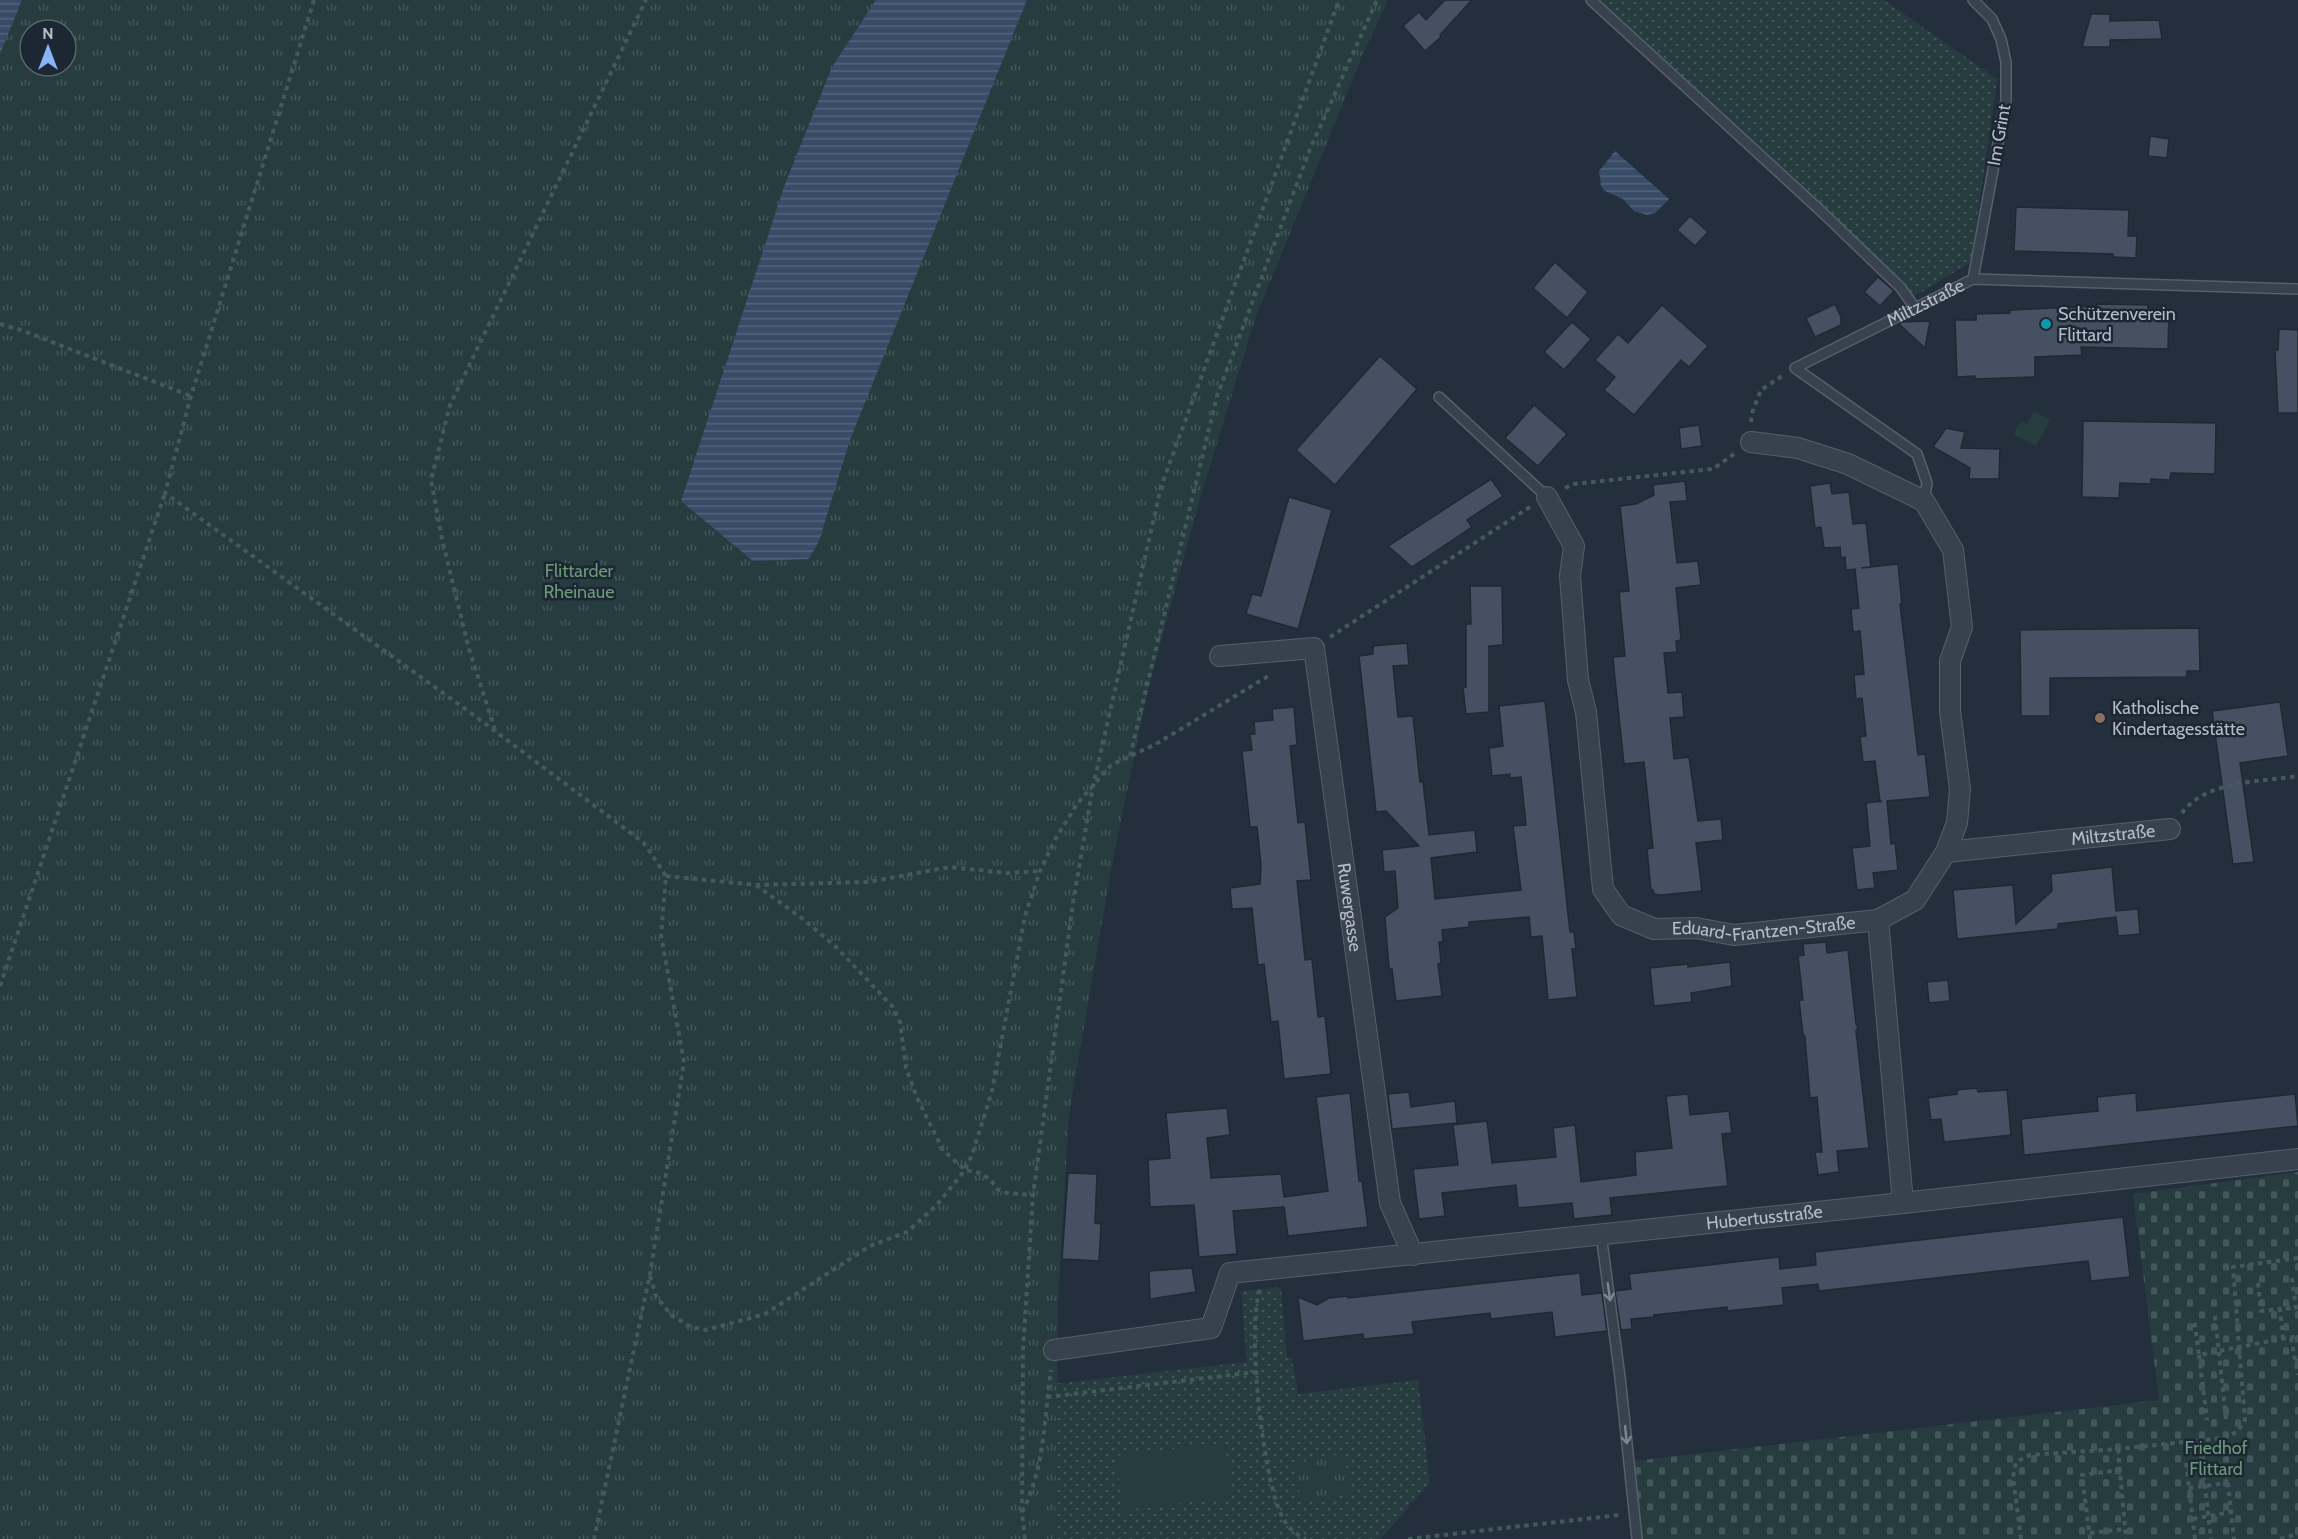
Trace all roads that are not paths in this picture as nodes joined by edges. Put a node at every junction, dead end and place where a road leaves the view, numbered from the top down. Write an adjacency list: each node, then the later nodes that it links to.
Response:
1 (1591, 0): 5 (lane)
2 (1973, 0): 3 (lane, Im Grint)
3 (1973, 279): 4 (lane, Miltzstraße); 5 (lane, Miltzstraße)
4 (2298, 289)
5 (1915, 308): 9 (lane, Miltzstraße)
6 (1439, 397): 8 (lane)
7 (1751, 442): 9 (street)
8 (1547, 496): 13 (street, Eduard-Frantzen-Straße)
9 (1924, 501): 12 (street)
10 (1220, 656): 17 (street, Ruwergasse)
11 (2170, 829): 12 (street, Miltzstraße)
12 (1946, 852): 13 (street)
13 (1878, 920): 15 (street, Eduard-Frantzen-Straße)
14 (2298, 1159): 15 (street, Hubertusstraße)
15 (1903, 1203): 16 (street, Hubertusstraße)
16 (1601, 1234): 17 (street, Hubertusstraße); 19 (lane, one-way to 19)
17 (1413, 1255): 18 (street, Hubertusstraße)
18 (1054, 1350)
19 (1637, 1539)

